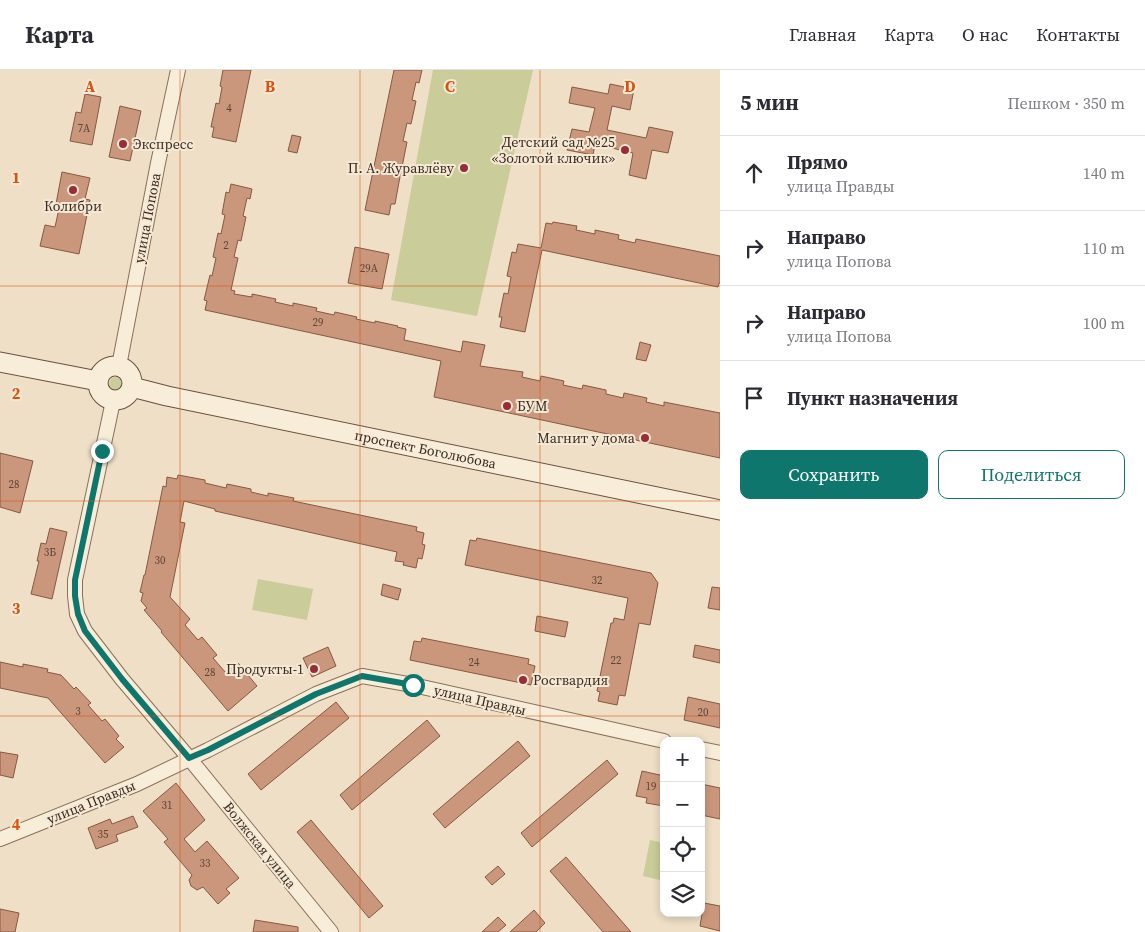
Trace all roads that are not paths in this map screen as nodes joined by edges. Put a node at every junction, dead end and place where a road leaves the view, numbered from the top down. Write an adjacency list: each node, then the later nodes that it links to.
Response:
1 (178, 70): 3 (street, улица Попова)
2 (0, 362): 4 (main road)
3 (119, 366): 4 (main road); 5 (main road)
4 (98, 381): 6 (main road)
5 (132, 387): 6 (main road); 7 (main road, проспект Боголюбова)
6 (113, 401): 11 (street)
7 (720, 510)
8 (660, 740): 11 (street, улица Правды)
9 (705, 750): 10 (street)
10 (720, 753)
11 (189, 758): 12 (street, улица Правды); 13 (street, Волжская улица)
12 (0, 839)
13 (332, 932)

